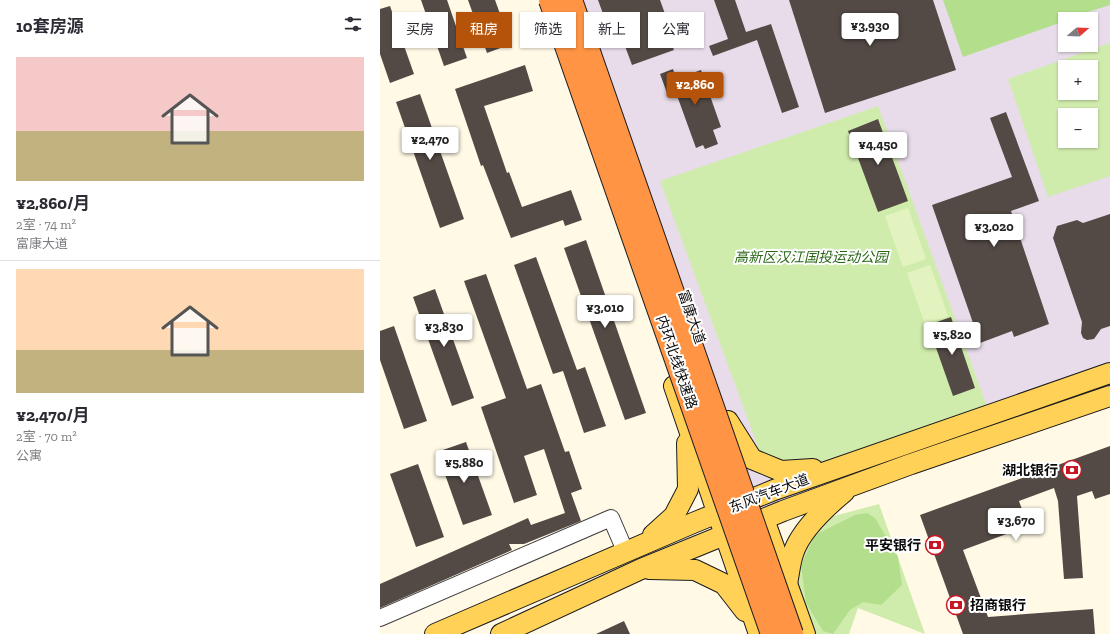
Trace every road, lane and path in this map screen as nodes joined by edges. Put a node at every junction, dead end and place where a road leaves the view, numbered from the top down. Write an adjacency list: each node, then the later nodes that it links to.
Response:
1 (541, 0): 8 (main road)
2 (550, 0): 19 (highway, 内环北线快速路, bridge)
3 (571, 0): 22 (highway, 内环北线快速路, bridge)
4 (580, 0): 7 (main road, 富康大道)
5 (1110, 373): 9 (main road, 东风汽车大道)
6 (1110, 396): 10 (main road, 东风汽车大道)
7 (728, 421): 9 (main road); 11 (main road, 富康大道)
8 (686, 424): 12 (main road); 15 (main road)
9 (839, 467): 11 (main road, 东风汽车大道)
10 (853, 484): 13 (main road, 东风汽车大道); 17 (main road)
11 (756, 498): 12 (main road, 东风汽车大道); 13 (main road, 富康大道)
12 (717, 514): 14 (main road); 15 (main road, 东风汽车大道)
13 (763, 518): 14 (main road, 东风汽车大道); 17 (main road, 富康大道)
14 (724, 534): 16 (main road, 东风汽车大道); 19 (main road)
15 (633, 550): 18 (street); 21 (main road, 东风汽车大道)
16 (641, 569): 19 (main road); 20 (main road, 东风汽车大道)
17 (787, 584): 23 (main road, 富康大道)
18 (380, 618)
19 (762, 630)
20 (513, 632)
21 (436, 634)
22 (792, 634)
23 (805, 634)

